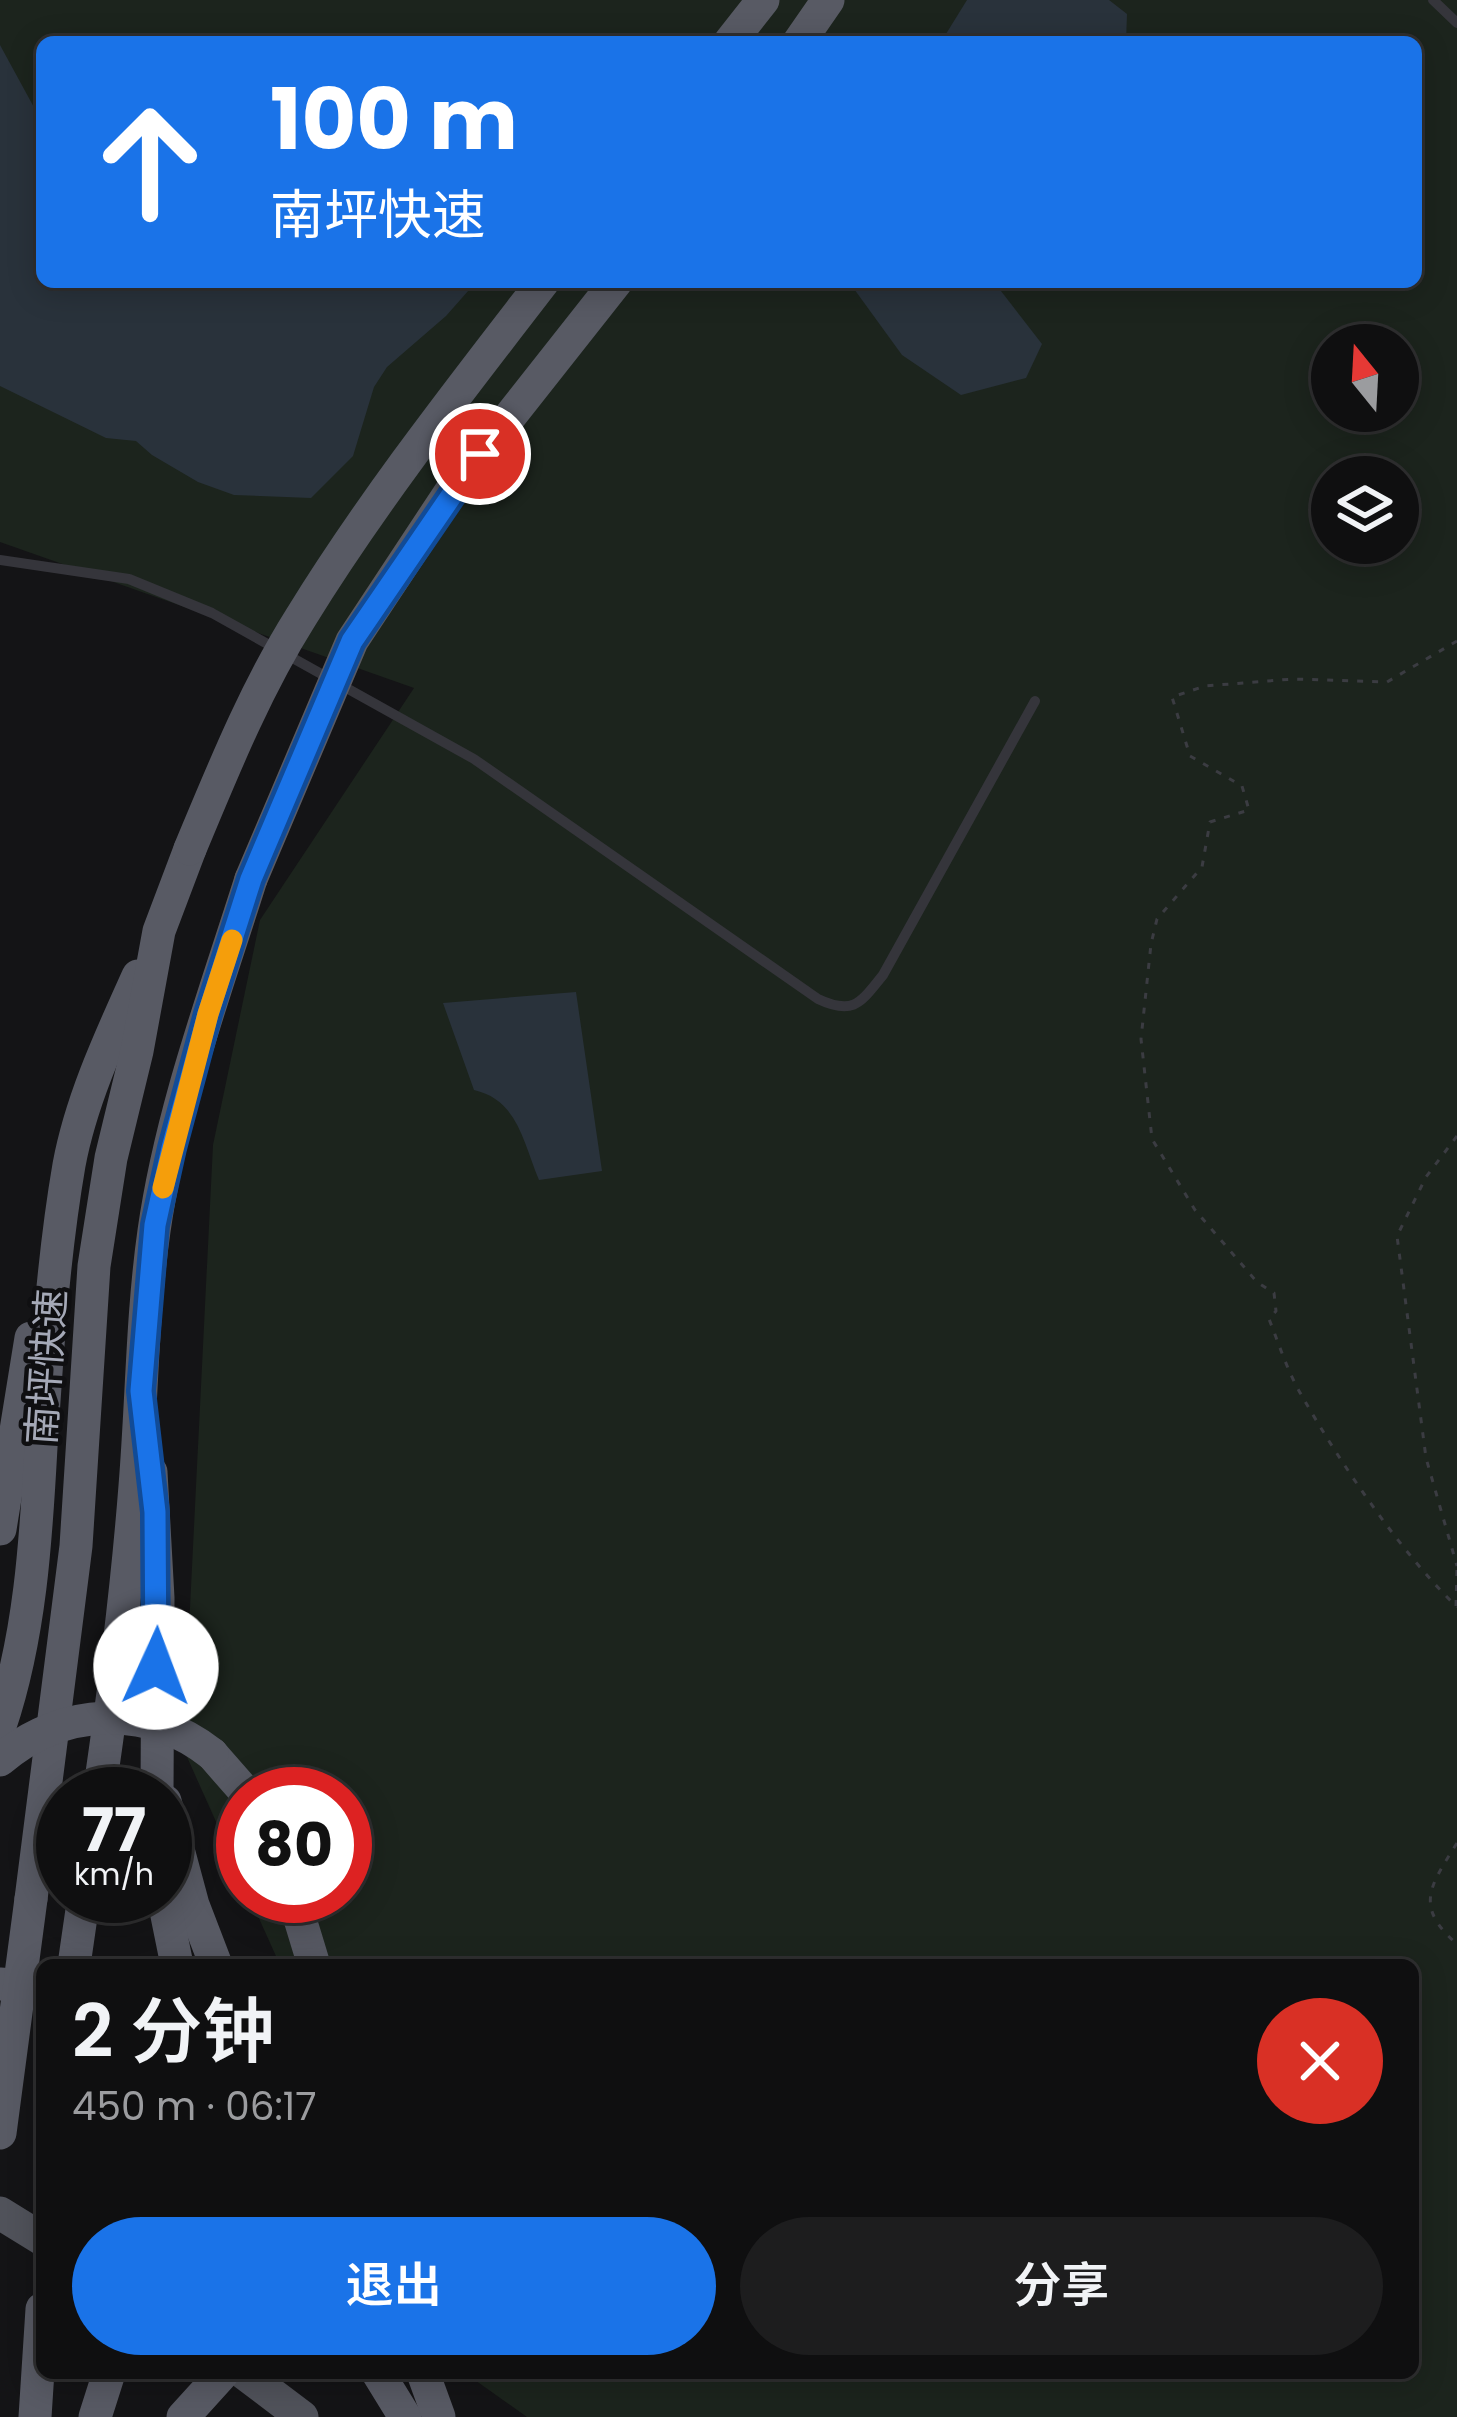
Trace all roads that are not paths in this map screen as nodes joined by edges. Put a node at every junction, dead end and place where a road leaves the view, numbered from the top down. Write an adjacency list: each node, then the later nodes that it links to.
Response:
1 (763, 0): 5 (highway)
2 (828, 0): 6 (highway)
3 (1433, 0): 4 (lane)
4 (1457, 23)
5 (735, 36)
6 (803, 36)
7 (538, 288): 11 (highway, 南坪快速, bridge)
8 (611, 288): 13 (highway, bridge)
9 (0, 560): 10 (lane)
10 (1035, 701)
11 (159, 931): 12 (highway); 30 (highway, 南坪快速, bridge)
12 (58, 1232): 14 (highway); 15 (highway)
13 (141, 1391): 17 (highway); 18 (highway)
14 (0, 1529)
15 (0, 1726)
16 (0, 1760): 19 (highway, bridge)
17 (103, 1767)
18 (160, 1767)
19 (223, 1767)
20 (192, 1898): 26 (highway)
21 (80, 1923): 24 (highway)
22 (168, 1923): 25 (highway)
23 (301, 1923): 27 (highway)
24 (75, 1959)
25 (176, 1959)
26 (214, 1959)
27 (312, 1959)
28 (0, 1984): 29 (highway)
29 (36, 1987)
30 (0, 2133)
31 (0, 2213): 32 (main road)
32 (36, 2235)
33 (37, 2379): 39 (highway)
34 (108, 2379): 40 (highway)
35 (219, 2379): 41 (highway)
36 (252, 2379): 42 (main road)
37 (382, 2379): 43 (highway)
38 (425, 2379): 44 (highway)
39 (35, 2417)
40 (95, 2417)
41 (183, 2417)
42 (302, 2417)
43 (406, 2417)
44 (439, 2417)

